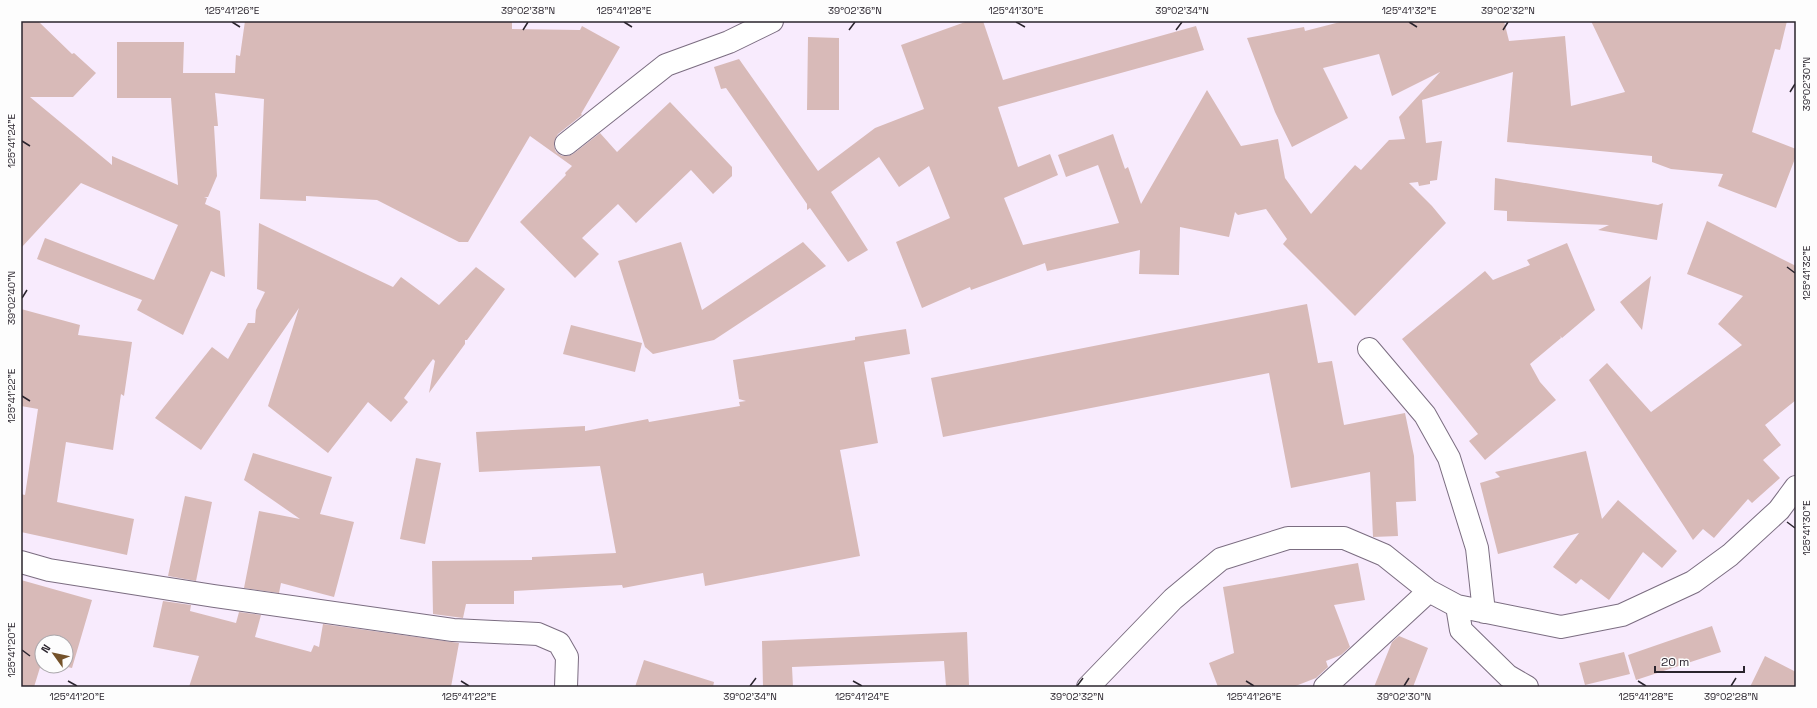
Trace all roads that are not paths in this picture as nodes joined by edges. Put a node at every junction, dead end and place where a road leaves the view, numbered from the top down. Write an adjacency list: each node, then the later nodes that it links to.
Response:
1 (772, 21): 2 (street)
2 (566, 144)
3 (1369, 349): 8 (street)
4 (1796, 487): 8 (street)
5 (21, 562): 9 (street)
6 (1429, 591): 7 (street); 10 (street); 11 (street)
7 (1457, 606): 8 (street); 12 (street)
8 (1484, 612)
9 (566, 687)
10 (1088, 687)
11 (1325, 687)
12 (1527, 687)

